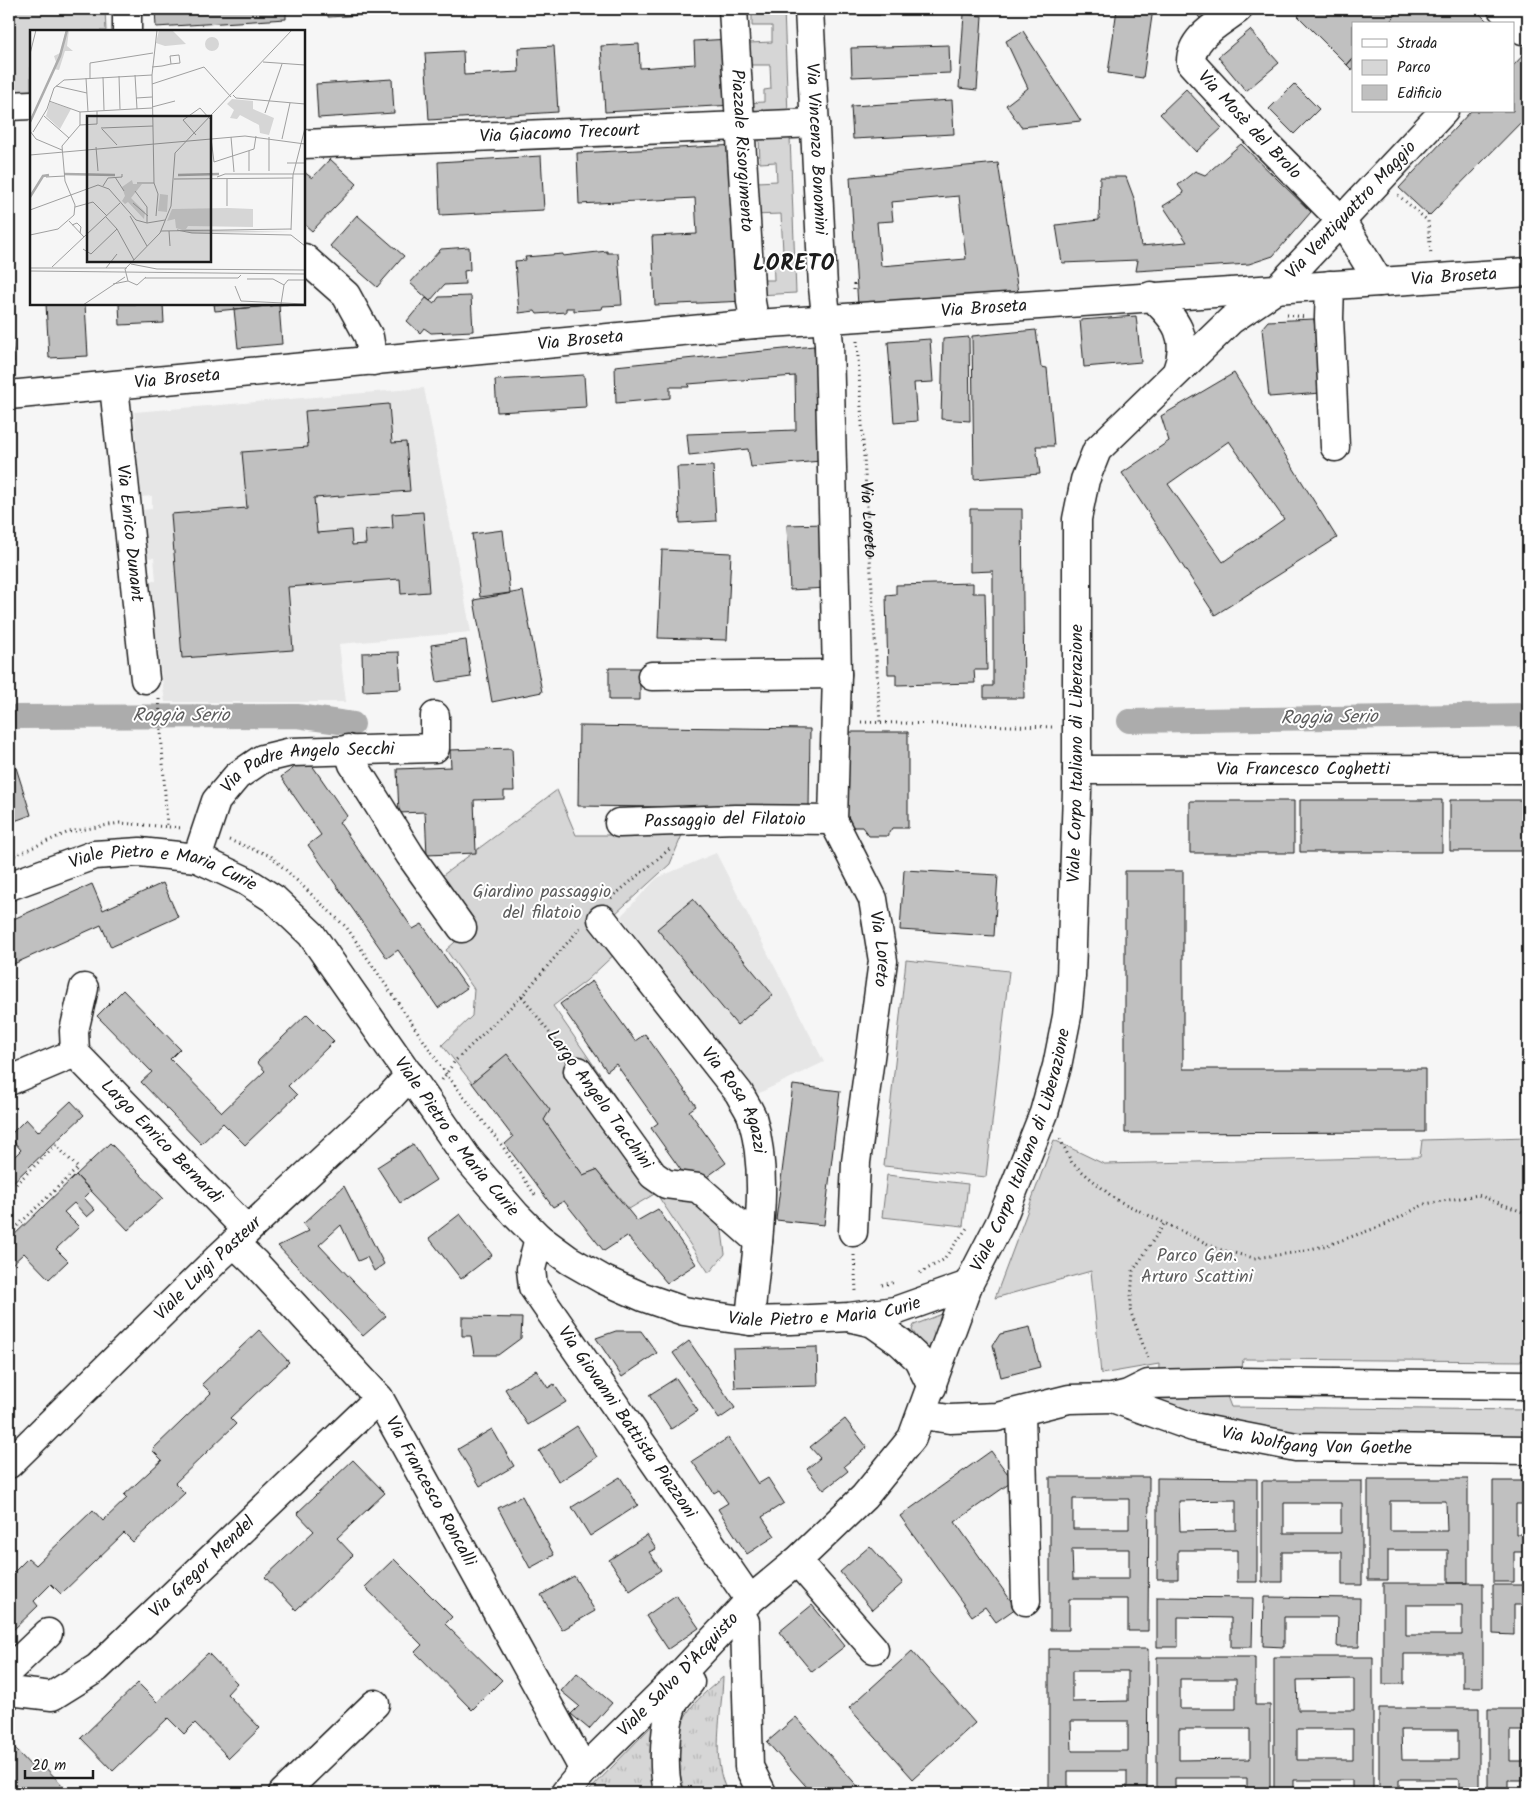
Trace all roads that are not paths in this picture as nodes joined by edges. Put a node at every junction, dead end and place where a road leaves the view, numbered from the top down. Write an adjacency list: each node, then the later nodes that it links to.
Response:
1 (127, 9): 7 (street)
2 (733, 9): 12 (street, Piazzale Risorgimento)
3 (809, 9): 11 (street, Via Vincenzo Bonomini)
4 (1238, 9): 14 (street, Via Mosè del Brolo)
5 (1502, 9): 6 (street)
6 (1514, 22)
7 (127, 30)
8 (30, 105): 9 (street)
9 (9, 106)
10 (1443, 112): 14 (street, Via Ventiquattro Maggio)
11 (815, 122): 12 (street, Via Giacomo Trecourt); 21 (street, Via Vincenzo Bonomini)
12 (741, 126): 13 (street, Via Giacomo Trecourt); 22 (street, Piazzale Risorgimento)
13 (305, 144)
14 (1341, 220): 17 (street); 19 (street, Via Ventiquattro Maggio)
15 (305, 259): 23 (street)
16 (1528, 272): 17 (street, Via Broseta)
17 (1379, 282): 18 (street, Via Broseta)
18 (1330, 285): 19 (street, Via Broseta); 27 (street)
19 (1278, 288): 20 (street, Via Broseta); 24 (street, Viale Corpo Italiano di Liberazione)
20 (1151, 296): 21 (street, Via Broseta); 24 (street)
21 (826, 319): 22 (street, Via Broseta); 28 (street, Via Loreto)
22 (755, 324): 23 (street, Via Broseta)
23 (373, 361): 25 (street, Via Broseta)
24 (1177, 371): 34 (street, Viale Corpo Italiano di Liberazione)
25 (114, 386): 26 (street, Via Broseta); 30 (street, Via Enrico Dunant)
26 (9, 395)
27 (1335, 447)
28 (837, 674): 29 (street); 35 (street, Via Loreto)
29 (652, 676)
30 (145, 679)
31 (435, 716): 32 (street, Via Padre Angelo Secchi)
32 (348, 749): 37 (street, Via Padre Angelo Secchi); 40 (street)
33 (1528, 769): 34 (street, Via Francesco Coghetti)
34 (1077, 770): 50 (street, Viale Corpo Italiano di Liberazione)
35 (833, 820): 36 (street, Passaggio del Filatoio); 46 (street, Via Loreto)
36 (618, 823)
37 (197, 858): 38 (street, Viale Pietro e Maria Curie); 44 (street, Viale Pietro e Maria Curie)
38 (9, 886)
39 (602, 919): 49 (street, Via Rosa Agazzi)
40 (462, 928)
41 (84, 988): 42 (street)
42 (75, 1053): 45 (street); 47 (street, Largo Enrico Bernardi)
43 (578, 1071): 49 (street, Largo Angelo Tacchini)
44 (410, 1075): 47 (street, Viale Luigi Pasteur); 48 (street, Viale Pietro e Maria Curie)
45 (9, 1081)
46 (853, 1232)
47 (241, 1236): 55 (street, Via Francesco Roncalli); 60 (street, Viale Luigi Pasteur)
48 (539, 1238): 52 (street, Viale Pietro e Maria Curie); 63 (street, Via Giovanni Battista Piazzoni)
49 (758, 1240): 52 (street, Via Rosa Agazzi)
50 (968, 1285): 51 (street, Viale Pietro e Maria Curie); 54 (street, Viale Corpo Italiano di Liberazione)
51 (849, 1318): 52 (street, Viale Pietro e Maria Curie); 54 (street)
52 (750, 1321)
53 (1528, 1385): 56 (street, Via Wolfgang Von Goethe)
54 (932, 1387): 58 (street, Viale Salvo D'Acquisto)
55 (379, 1398): 67 (street, Via Gregor Mendel); 69 (street, Via Francesco Roncalli)
56 (1112, 1398): 57 (street, Via Wolfgang Von Goethe); 59 (street, Via Wolfgang Von Goethe)
57 (1021, 1412): 58 (street, Via Wolfgang Von Goethe); 62 (street)
58 (922, 1415): 61 (street, Viale Salvo D'Acquisto)
59 (1528, 1450)
60 (9, 1464)
61 (797, 1561): 63 (street, Viale Salvo D'Acquisto); 65 (street)
62 (1026, 1600)
63 (747, 1611): 69 (street, Viale Salvo D'Acquisto); 72 (street); 73 (street)
64 (48, 1633): 66 (street)
65 (874, 1649)
66 (9, 1670)
67 (9, 1691)
68 (375, 1704): 70 (street)
69 (584, 1770): 71 (street, Viale Salvo D'Acquisto)
70 (283, 1793)
71 (565, 1793)
72 (669, 1793)
73 (762, 1793)

